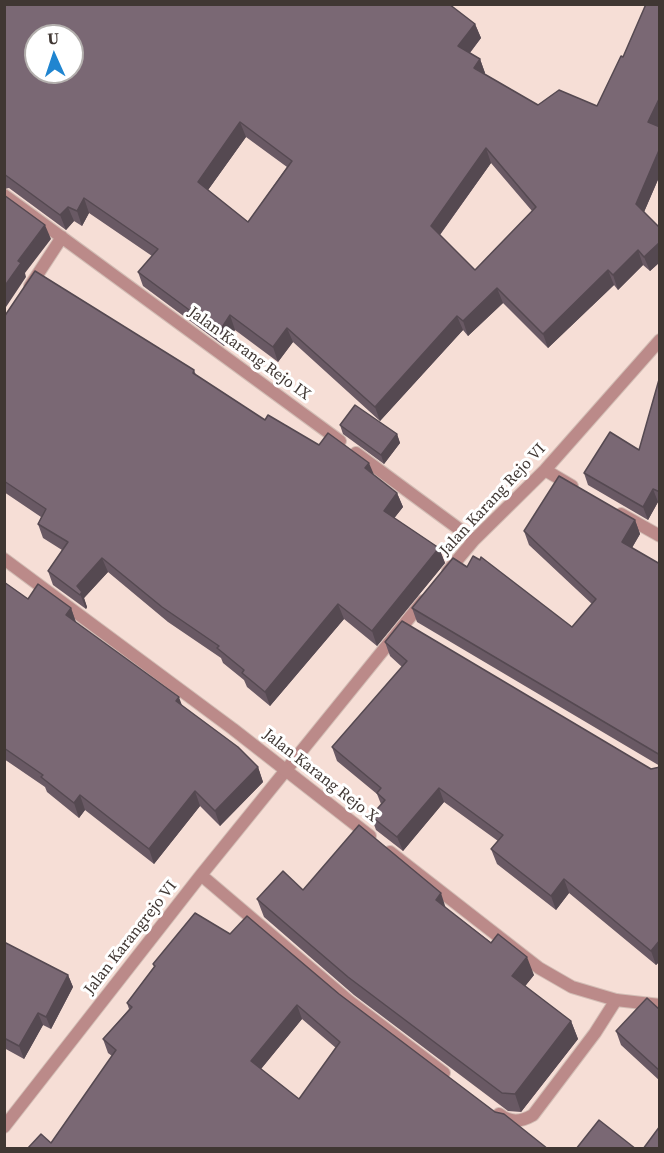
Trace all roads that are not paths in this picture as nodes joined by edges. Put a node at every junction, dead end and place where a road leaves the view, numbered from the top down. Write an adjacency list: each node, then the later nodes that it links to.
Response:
1 (4, 195): 2 (street, Jalan Karang Rejo IX)
2 (62, 237): 3 (street); 9 (street, Jalan Karang Rejo IX)
3 (24, 296)
4 (660, 340): 5 (street, Jalan Karang Rejo VI)
5 (545, 470): 6 (street); 9 (street, Jalan Karang Rejo VI)
6 (579, 490)
7 (609, 507): 8 (street)
8 (660, 536)
9 (474, 540): 11 (street, Jalan Karang Rejo VI)
10 (4, 559): 11 (street, Jalan Karang Rejo X)
11 (287, 771): 12 (street, Jalan Karangrejo VI); 13 (street, Jalan Karang Rejo X)
12 (201, 875): 15 (street); 17 (street, Jalan Karangrejo VI)
13 (616, 1000): 14 (street, Jalan Karang Rejo X); 16 (street)
14 (660, 1005)
15 (459, 1084)
16 (486, 1105)
17 (4, 1127)

